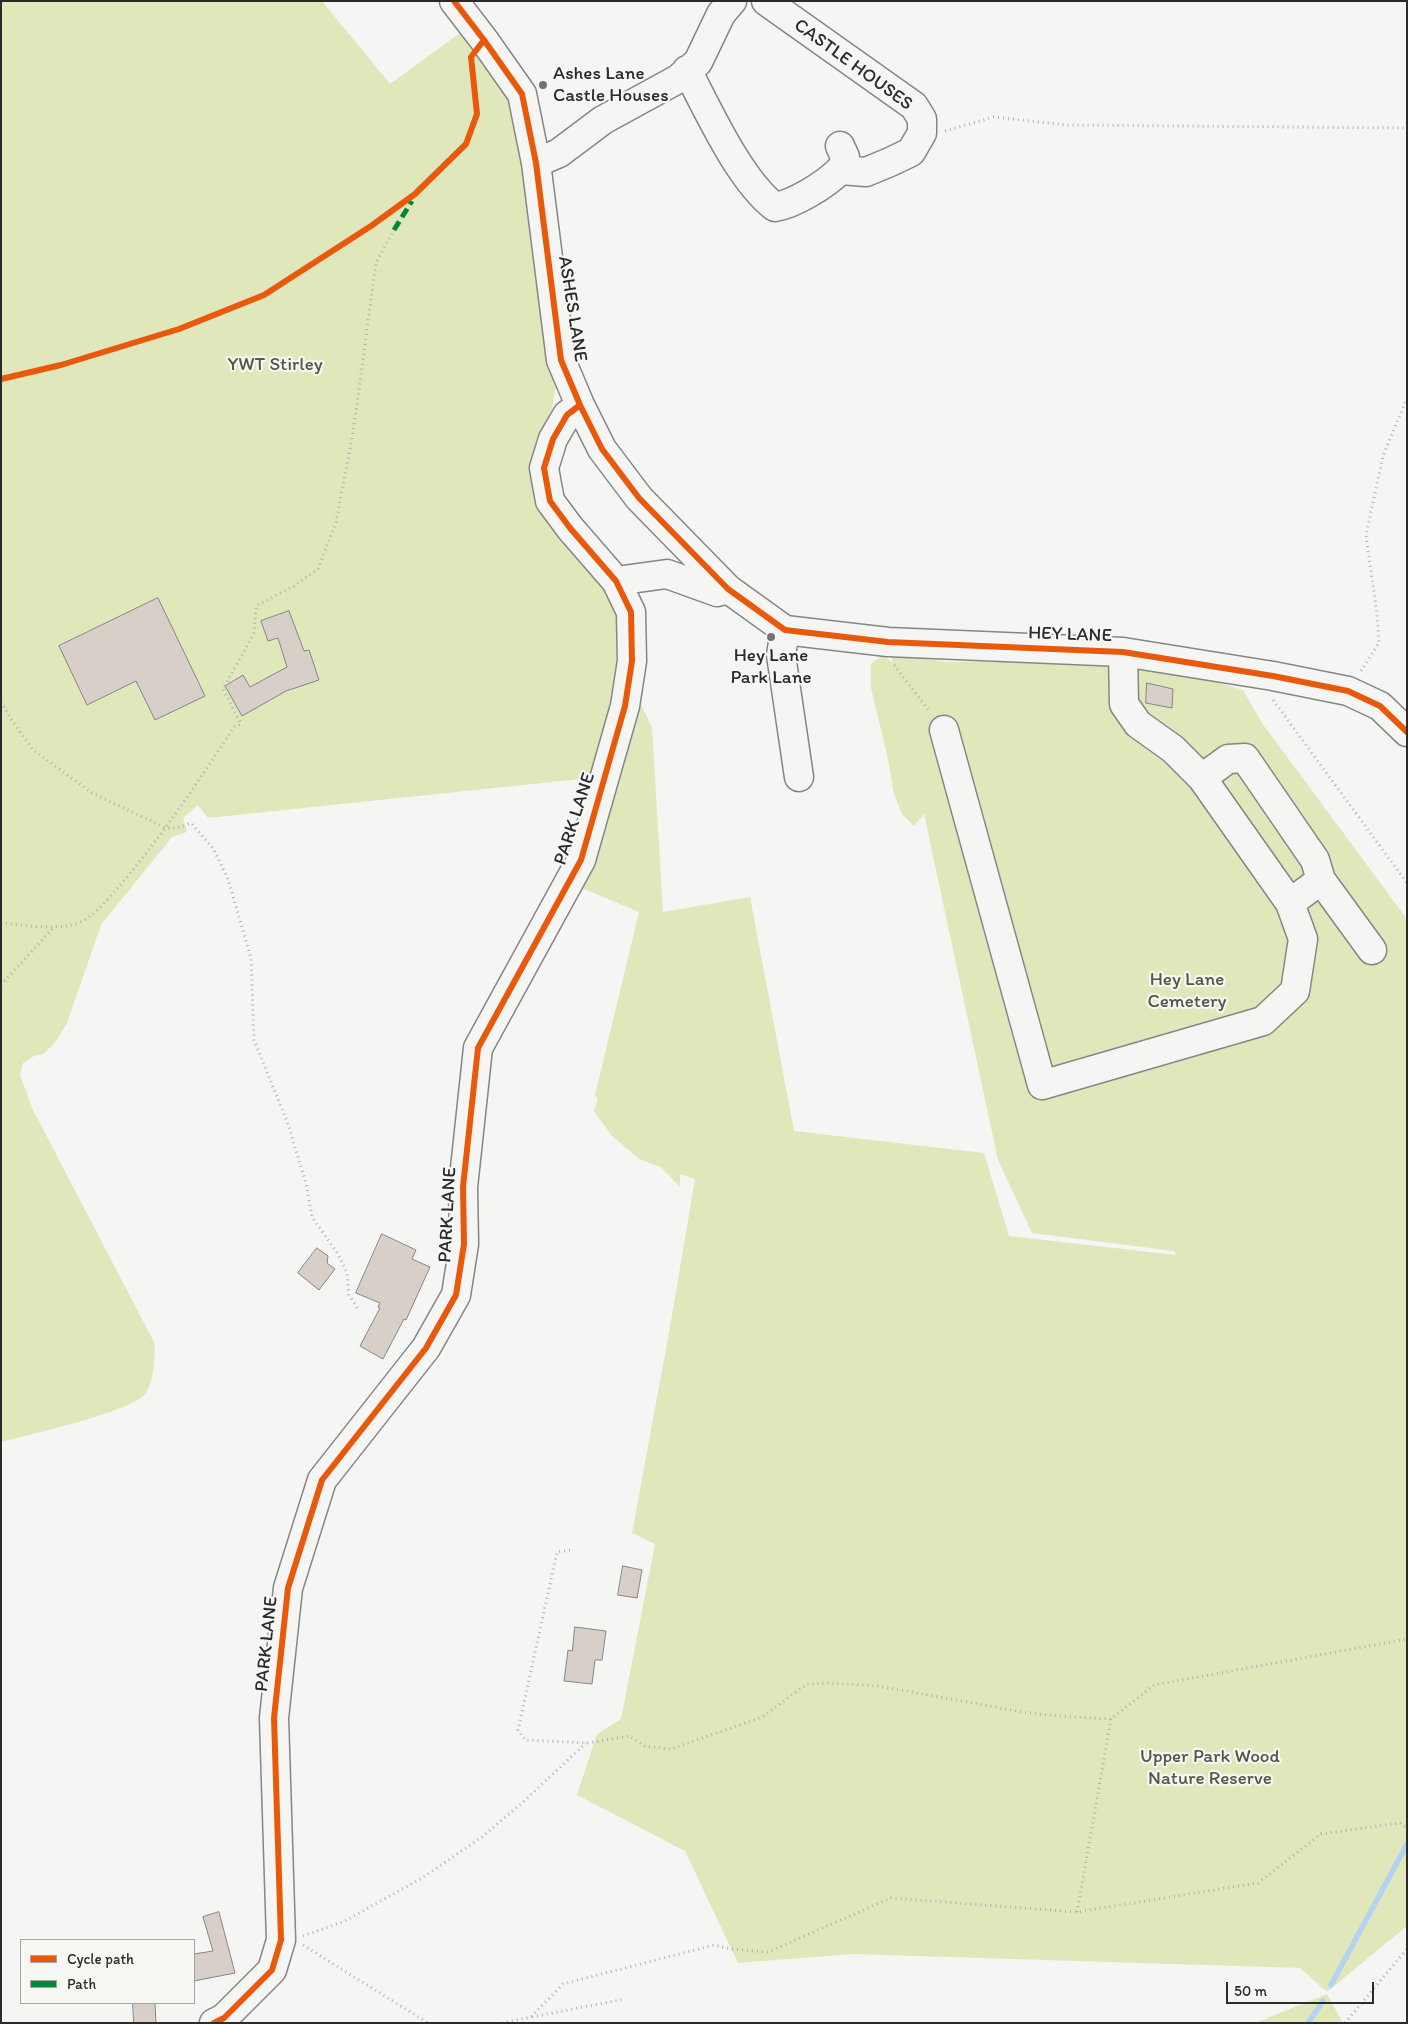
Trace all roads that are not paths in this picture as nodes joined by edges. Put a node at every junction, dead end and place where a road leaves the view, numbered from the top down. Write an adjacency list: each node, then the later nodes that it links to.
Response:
1 (454, 1): 5 (street, ASHES LANE)
2 (732, 1): 4 (street)
3 (766, 1): 4 (street, CASTLE HOUSES)
4 (687, 70): 5 (street)
5 (536, 163): 6 (street, ASHES LANE)
6 (580, 405): 7 (street, PARK LANE); 8 (street, ASHES LANE)
7 (616, 581): 8 (street); 18 (street, PARK LANE)
8 (728, 589): 9 (street, HEY LANE)
9 (785, 630): 10 (street, HEY LANE); 13 (street)
10 (1123, 652): 12 (street, HEY LANE); 14 (street)
11 (944, 730): 16 (street)
12 (1407, 732)
13 (799, 777)
14 (1202, 778): 15 (street); 16 (street)
15 (1321, 880): 16 (street); 17 (street)
16 (1290, 903)
17 (1372, 950)
18 (214, 2023)

